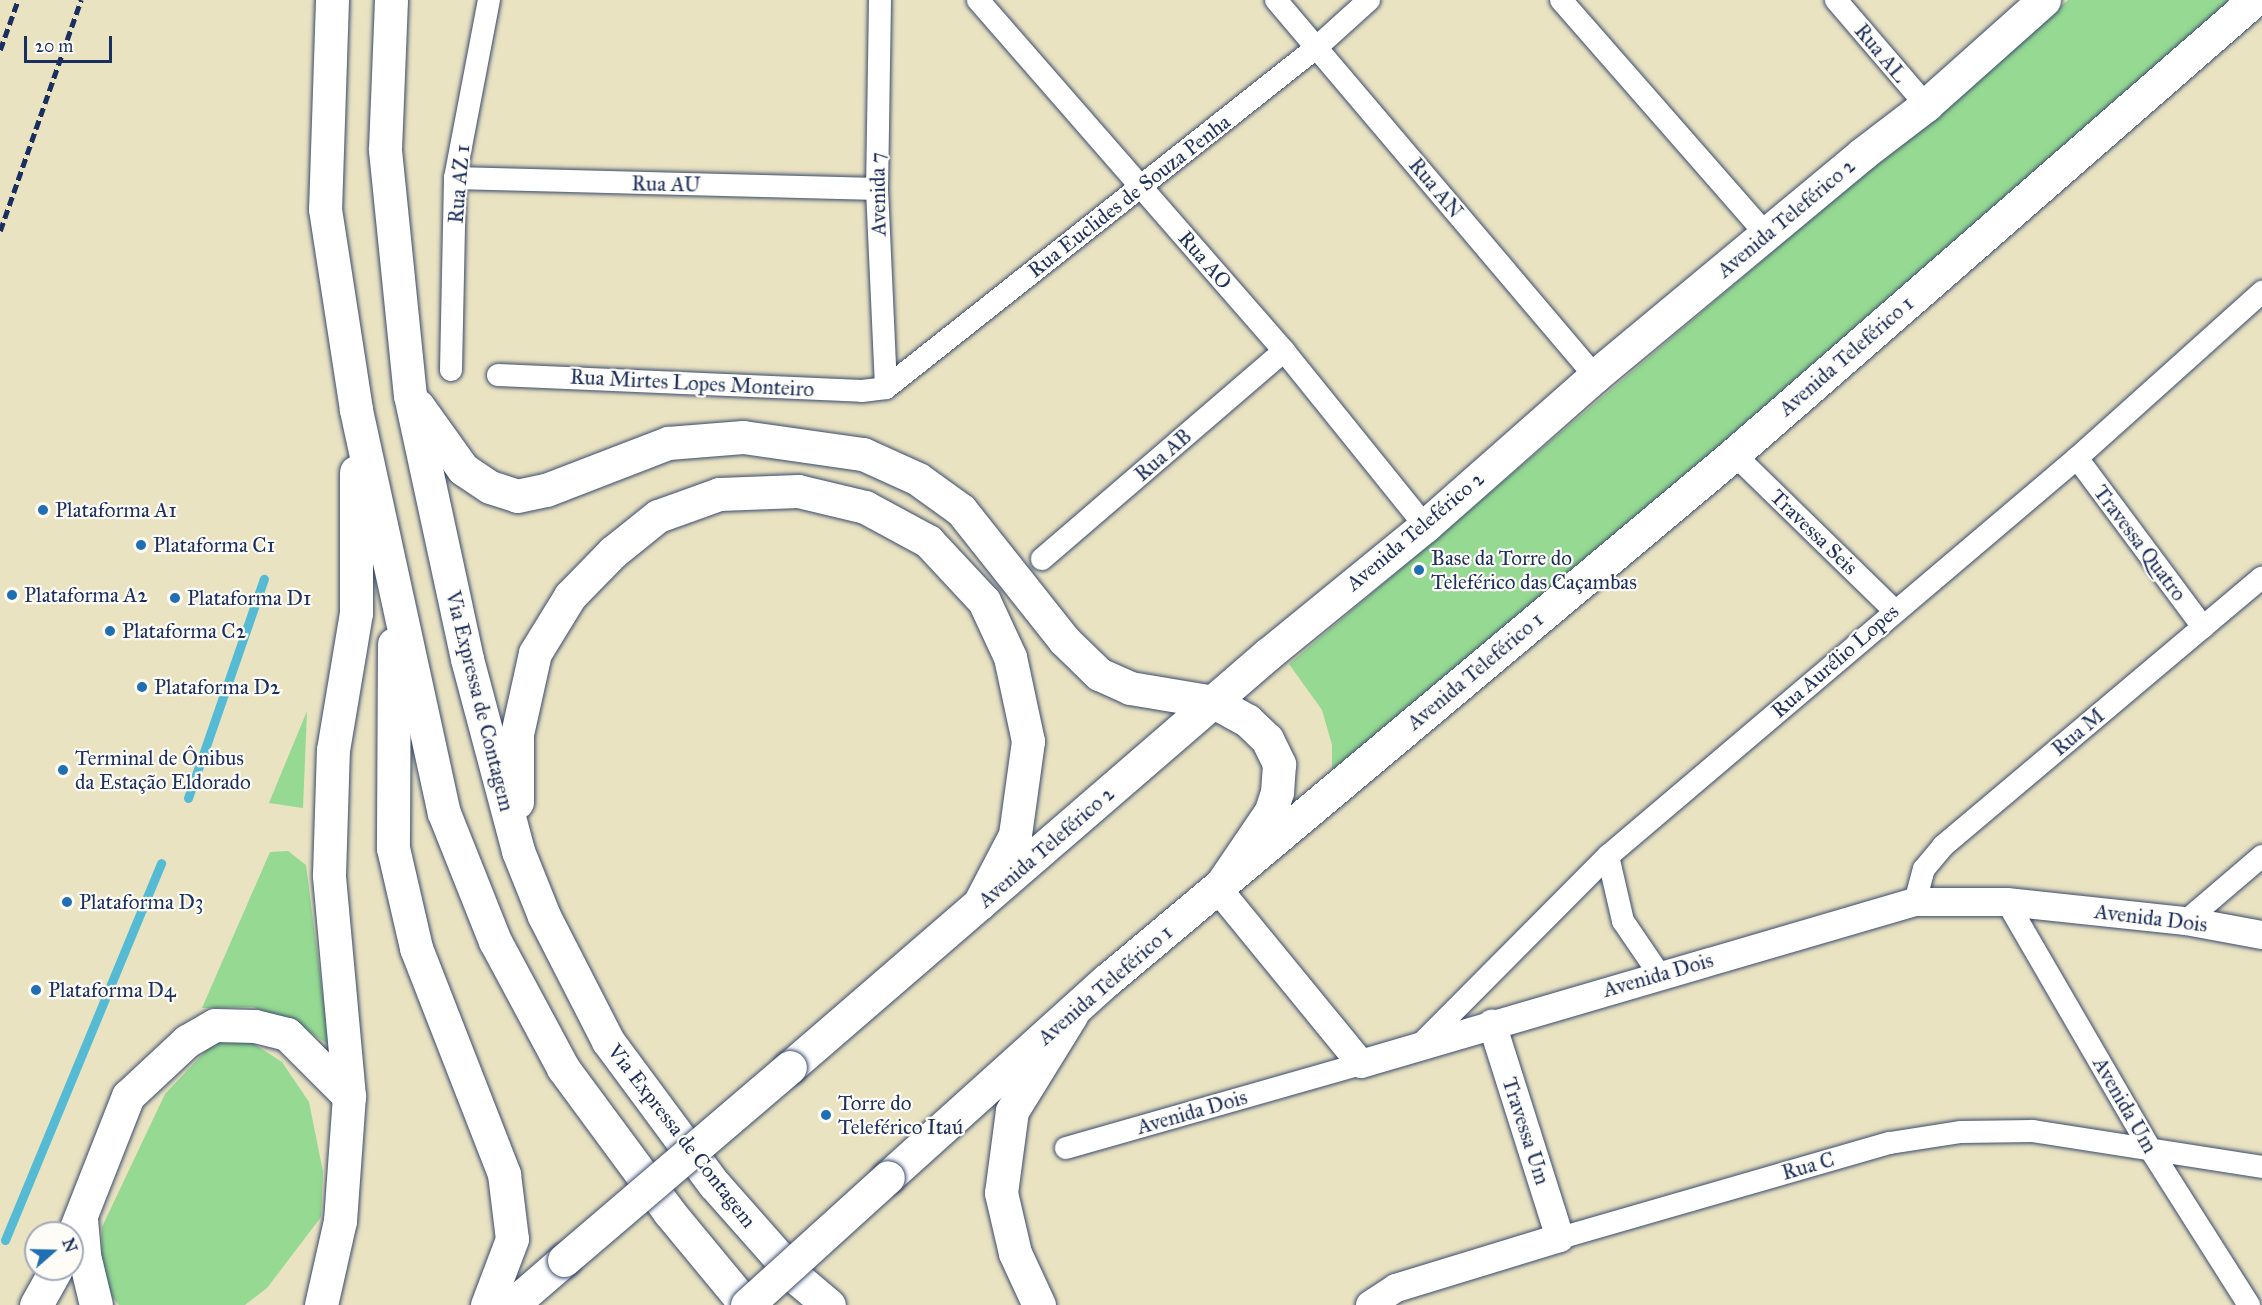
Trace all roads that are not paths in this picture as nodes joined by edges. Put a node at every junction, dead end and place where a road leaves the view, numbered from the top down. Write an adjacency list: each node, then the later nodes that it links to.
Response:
1 (332, 0): 25 (main road)
2 (391, 0): 24 (main road, Via Expressa de Contagem)
3 (489, 0): 14 (street, Rua AZ 1)
4 (880, 0): 16 (street, Avenida 7)
5 (978, 0): 15 (street, Rua AO)
6 (1276, 0): 12 (street, Rua AN)
7 (1369, 0): 12 (street, Rua Euclides de Souza Penha)
8 (1561, 0): 17 (street)
9 (1836, 0): 13 (street, Rua AL)
10 (2044, 0): 13 (main road, Avenida Teleférico 2)
11 (2255, 8): 26 (main road, Avenida Teleférico 1)
12 (1317, 47): 15 (street, Rua Euclides de Souza Penha); 22 (street, Rua AN)
13 (1926, 105): 17 (main road, Avenida Teleférico 2)
14 (455, 178): 16 (street, Rua AU); 20 (street, Rua AZ 1)
15 (1142, 187): 19 (street, Rua AO); 23 (street, Rua Euclides de Souza Penha)
16 (877, 189): 23 (street, Avenida 7)
17 (1766, 234): 22 (main road, Avenida Teleférico 2)
18 (2262, 292): 27 (street, Rua Aurélio Lopes)
19 (1284, 351): 28 (street, Rua AO); 29 (street, Rua AB)
20 (451, 370)
21 (498, 375): 23 (street, Rua Mirtes Lopes Monteiro)
22 (1595, 376): 28 (main road, Avenida Teleférico 2)
23 (886, 388)
24 (410, 395): 34 (main road); 35 (main road, Via Expressa de Contagem)
25 (356, 410): 31 (main road); 49 (main road)
26 (1734, 454): 32 (street, Travessa Seis); 38 (main road, Avenida Teleférico 1)
27 (2078, 458): 32 (street, Rua Aurélio Lopes); 33 (street, Travessa Quatro)
28 (1425, 526): 34 (main road, Avenida Teleférico 2)
29 (1042, 559)
30 (2262, 576): 33 (street, Rua M)
31 (394, 579): 60 (main road); 62 (main road)
32 (1894, 610): 36 (street, Rua Aurélio Lopes)
33 (2203, 627): 39 (street, Rua M)
34 (1214, 702): 38 (main road); 41 (main road, Avenida Teleférico 2)
35 (518, 851): 41 (main road); 63 (main road, Via Expressa de Contagem)
36 (1608, 856): 44 (street); 47 (street, Rua Aurélio Lopes)
37 (2262, 856): 42 (street)
38 (1218, 889): 45 (main road, Avenida Teleférico 1); 48 (street)
39 (1916, 902): 40 (street, Avenida Dois); 44 (street, Avenida Dois)
40 (2007, 902): 42 (street, Avenida Dois); 51 (street, Avenida Um)
41 (980, 904): 61 (main road, Avenida Teleférico 2, bridge)
42 (2186, 921): 43 (street, Avenida Dois)
43 (2262, 935)
44 (1659, 974): 46 (street, Avenida Dois)
45 (1072, 1014): 62 (main road, Avenida Teleférico 1, bridge); 64 (main road)
46 (1492, 1024): 47 (street, Avenida Dois); 54 (street, Travessa Um)
47 (1422, 1043): 48 (street, Avenida Dois)
48 (1361, 1064): 50 (street, Avenida Dois)
49 (349, 1096): 53 (main road); 59 (main road)
50 (1066, 1148)
51 (2150, 1149): 52 (street, Rua C); 54 (street, Rua C); 66 (street, Avenida Um)
52 (2262, 1167)
53 (80, 1221)
54 (1560, 1238): 65 (street, Rua C)
55 (84, 1255): 58 (main road)
56 (49, 1281): 57 (main road)
57 (36, 1305)
58 (96, 1305)
59 (321, 1305)
60 (487, 1305)
61 (512, 1305)
62 (747, 1305)
63 (829, 1305)
64 (1039, 1305)
65 (1370, 1305)
66 (2249, 1305)

